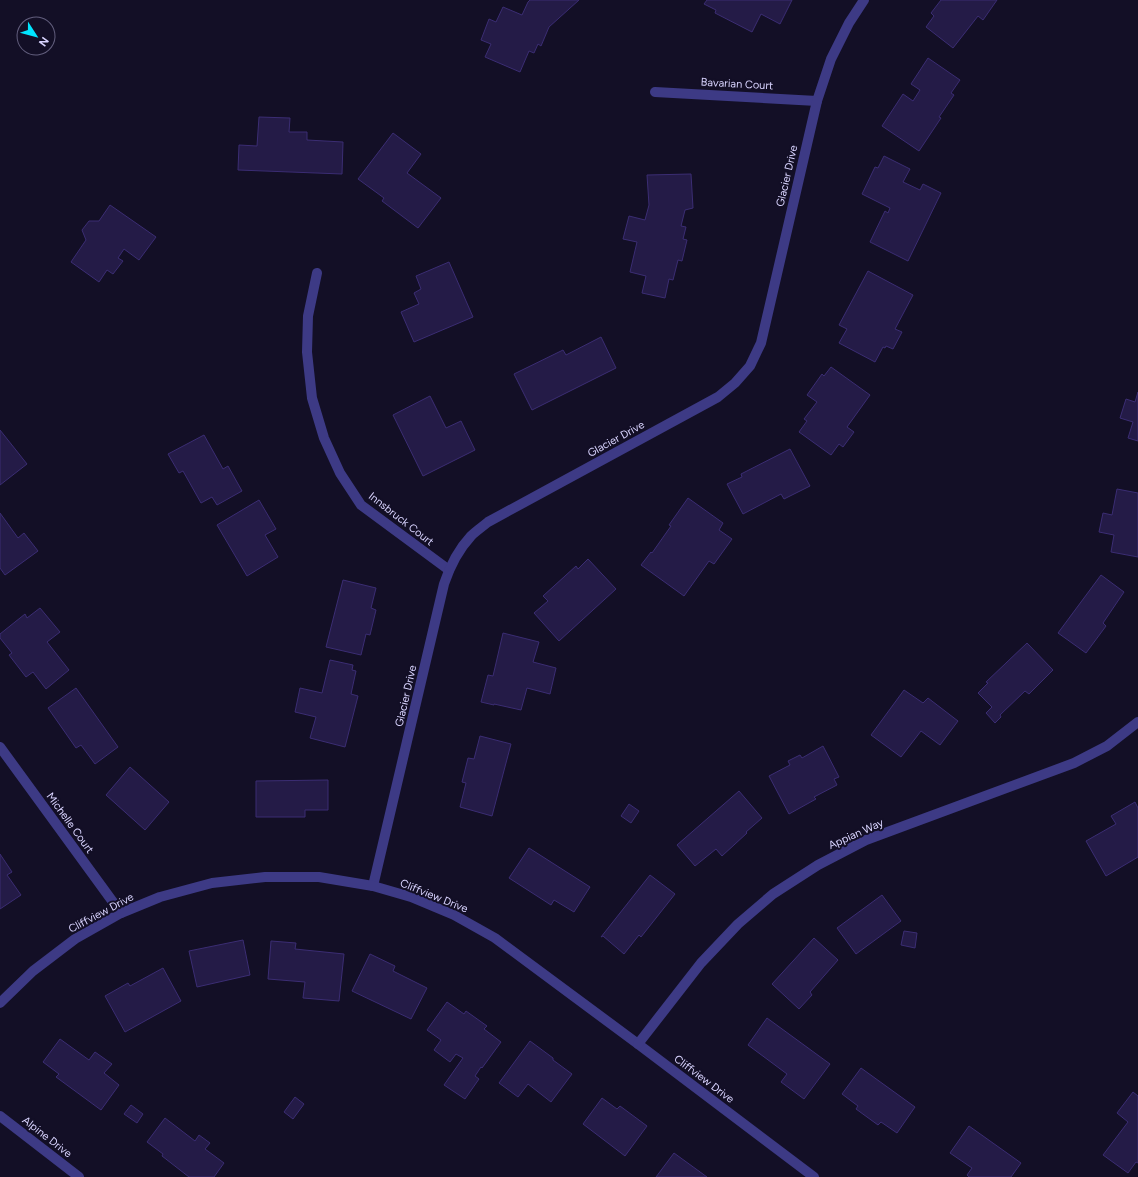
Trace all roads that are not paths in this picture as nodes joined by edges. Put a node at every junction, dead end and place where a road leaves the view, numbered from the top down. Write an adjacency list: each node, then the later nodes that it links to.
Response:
1 (864, 0): 3 (street, Glacier Drive)
2 (655, 92): 3 (street, Bavarian Court)
3 (817, 101): 5 (street, Glacier Drive)
4 (317, 273): 5 (street, Innsbruck Court)
5 (449, 570): 8 (street, Glacier Drive)
6 (1138, 722): 11 (street, Appian Way)
7 (0, 747): 9 (street, Michelle Court)
8 (373, 886): 9 (street, Cliffview Drive); 11 (street, Cliffview Drive)
9 (121, 913): 10 (street, Cliffview Drive)
10 (0, 1003)
11 (638, 1044): 14 (street, Cliffview Drive)
12 (0, 1116): 13 (street, Alpine Drive)
13 (79, 1177)
14 (814, 1177)

